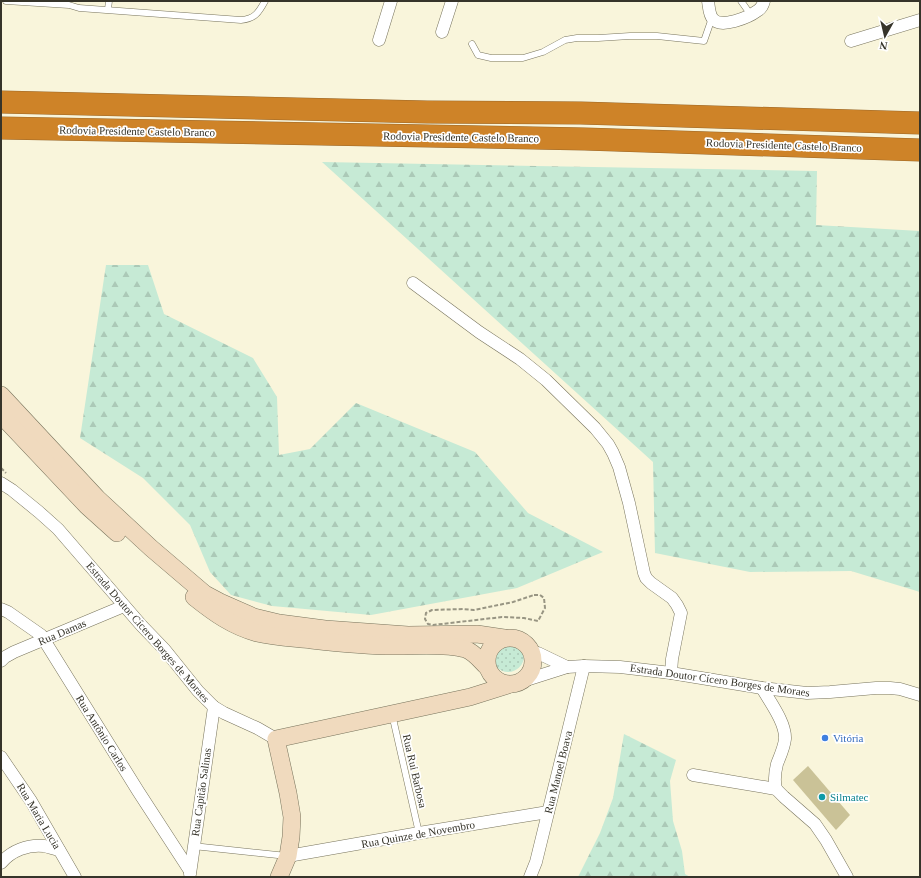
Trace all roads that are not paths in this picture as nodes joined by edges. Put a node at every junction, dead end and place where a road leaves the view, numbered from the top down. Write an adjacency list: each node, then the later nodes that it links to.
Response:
1 (6, 1): 9 (lane)
2 (109, 1): 10 (lane)
3 (265, 1): 10 (lane)
4 (390, 1): 15 (street)
5 (452, 1): 14 (street)
6 (708, 1): 12 (street)
7 (742, 1): 11 (lane)
8 (764, 1): 11 (street)
9 (79, 4): 10 (lane)
10 (108, 9)
11 (751, 15): 12 (street)
12 (712, 18): 17 (lane)
13 (920, 20): 16 (street)
14 (442, 32)
15 (379, 40)
16 (851, 41)
17 (472, 44)
18 (1, 102): 19 (highway)
19 (920, 123)
20 (1, 128): 21 (highway, Rodovia Presidente Castelo Branco)
21 (920, 150)
22 (413, 283): 35 (street)
23 (1, 395): 28 (street)
24 (1, 415): 33 (street)
25 (1, 483): 26 (street, Estrada Doutor Cícero Borges de Moraes)
26 (124, 606): 29 (street, Rua Damas); 40 (street, Estrada Doutor Cícero Borges de Moraes)
27 (1, 609): 29 (street, Rua Antônio Carlos)
28 (504, 638): 30 (street); 33 (street)
29 (44, 639): 31 (street, Rua Damas); 52 (street, Rua Antônio Carlos)
30 (532, 655): 34 (street, Estrada Doutor Cícero Borges de Moraes); 36 (street)
31 (1, 661)
32 (584, 666): 34 (street, Estrada Doutor Cícero Borges de Moraes); 35 (street, Estrada Doutor Cícero Borges de Moraes); 46 (street, Rua Manoel Boava)
33 (487, 667): 36 (street); 39 (street)
34 (567, 667): 36 (street, Estrada Doutor Cícero Borges de Moraes)
35 (671, 673): 37 (street, Estrada Doutor Cícero Borges de Moraes)
36 (516, 683): 39 (street)
37 (762, 688): 38 (street, Estrada Doutor Cícero Borges de Moraes); 45 (street)
38 (920, 695)
39 (470, 697): 41 (street)
40 (214, 707): 42 (street, Estrada Doutor Cícero Borges de Moraes); 48 (street, Rua Capitão Salinas)
41 (392, 713): 42 (street); 47 (lane, Rua Rui Barbosa)
42 (276, 739): 50 (street)
43 (1, 757): 49 (street, Rua Maria Lucia)
44 (693, 775): 45 (street)
45 (776, 789): 56 (street)
46 (548, 812): 47 (street, Rua Quinze de Novembro); 55 (street, Rua Manoel Boava)
47 (419, 834): 50 (street, Rua Quinze de Novembro)
48 (194, 846): 50 (lane); 52 (street, Rua Capitão Salinas)
49 (59, 850): 51 (street); 53 (street, Rua Maria Lucia)
50 (288, 856): 54 (street)
51 (1, 863)
52 (190, 874)
53 (75, 877)
54 (279, 877)
55 (530, 877)
56 (847, 877)

